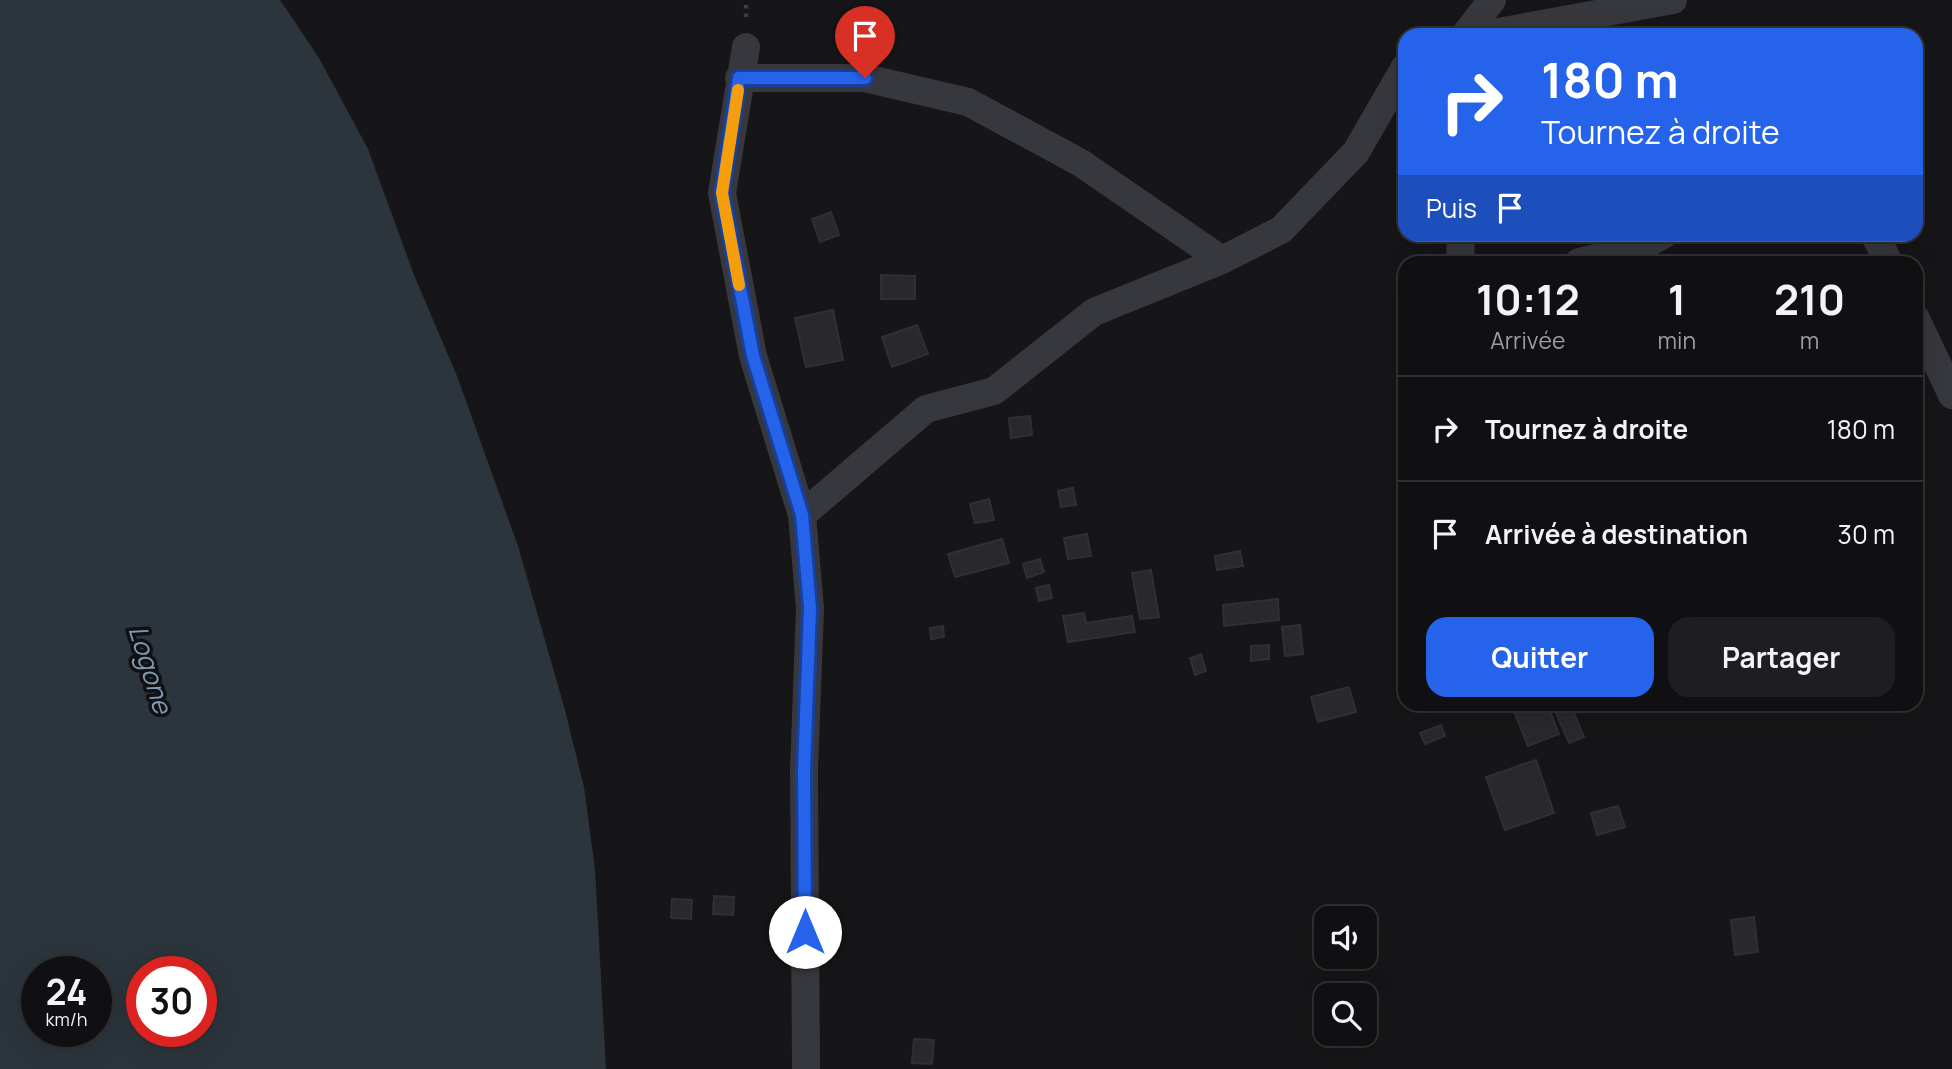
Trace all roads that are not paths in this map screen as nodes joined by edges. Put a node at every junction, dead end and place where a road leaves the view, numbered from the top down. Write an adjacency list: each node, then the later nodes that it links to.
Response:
1 (1492, 0): 3 (street)
2 (1674, 0): 4 (street)
3 (1470, 28)
4 (1536, 28)
5 (746, 47): 6 (street)
6 (739, 78): 10 (street); 13 (street)
7 (1398, 79): 10 (street)
8 (1650, 242): 9 (street)
9 (1603, 256)
10 (1222, 260): 13 (street)
11 (1923, 334): 12 (street)
12 (1952, 395)
13 (802, 515): 14 (street)
14 (806, 1069)

